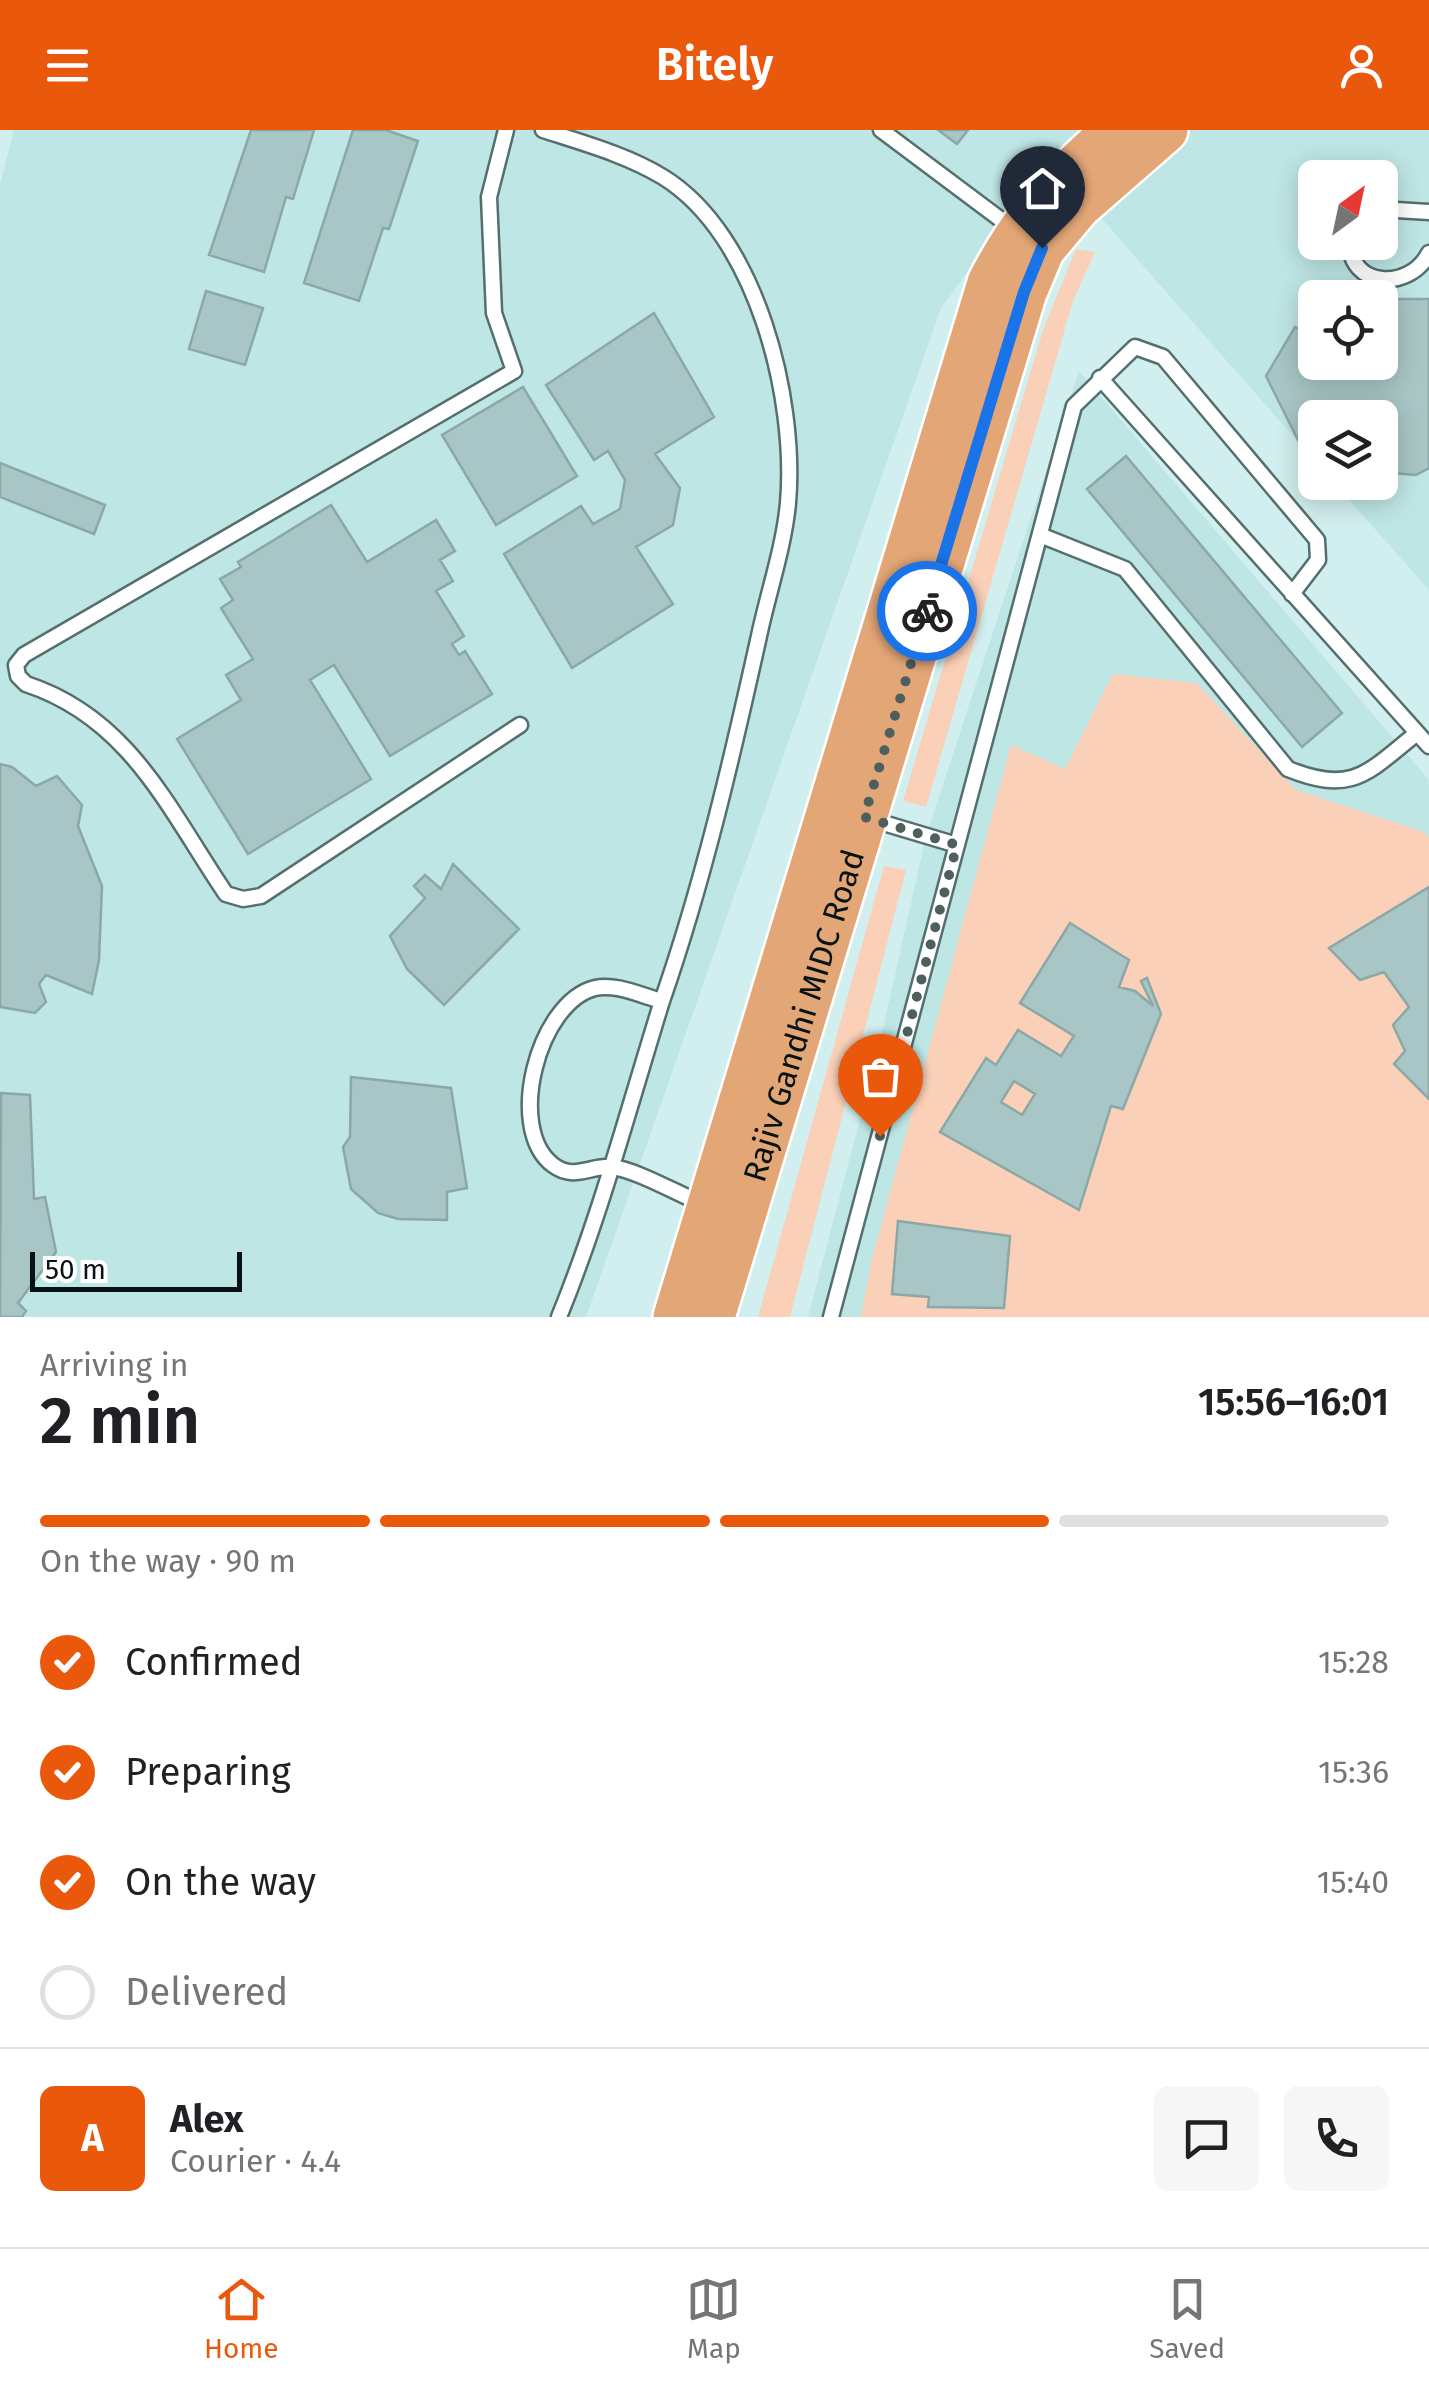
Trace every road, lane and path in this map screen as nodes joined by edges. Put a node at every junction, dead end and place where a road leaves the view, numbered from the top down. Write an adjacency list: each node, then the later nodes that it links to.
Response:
1 (506, 130): 14 (lane)
2 (543, 130): 19 (lane)
3 (882, 130): 8 (lane)
4 (1116, 130): 8 (main road, Rajiv Gandhi MIDC Road)
5 (1165, 130): 17 (main road, Rajiv Gandhi MIDC Road)
6 (1398, 208): 7 (lane)
7 (1429, 212)
8 (1016, 231): 21 (main road, Rajiv Gandhi MIDC Road)
9 (1429, 253): 10 (lane)
10 (1354, 260)
11 (1100, 378): 12 (lane); 13 (lane); 13 (lane)
12 (1040, 535): 15 (lane); 18 (lane)
13 (1292, 594): 15 (lane)
14 (520, 725)
15 (1417, 733): 16 (lane)
16 (1429, 746)
17 (864, 817): 18 (lane); 24 (main road, Rajiv Gandhi MIDC Road)
18 (957, 845): 25 (lane)
19 (662, 1001): 20 (lane); 20 (lane)
20 (610, 1166): 21 (lane); 22 (lane)
21 (710, 1207): 23 (main road, Rajiv Gandhi MIDC Road)
22 (560, 1317)
23 (676, 1317)
24 (712, 1317)
25 (831, 1317)

